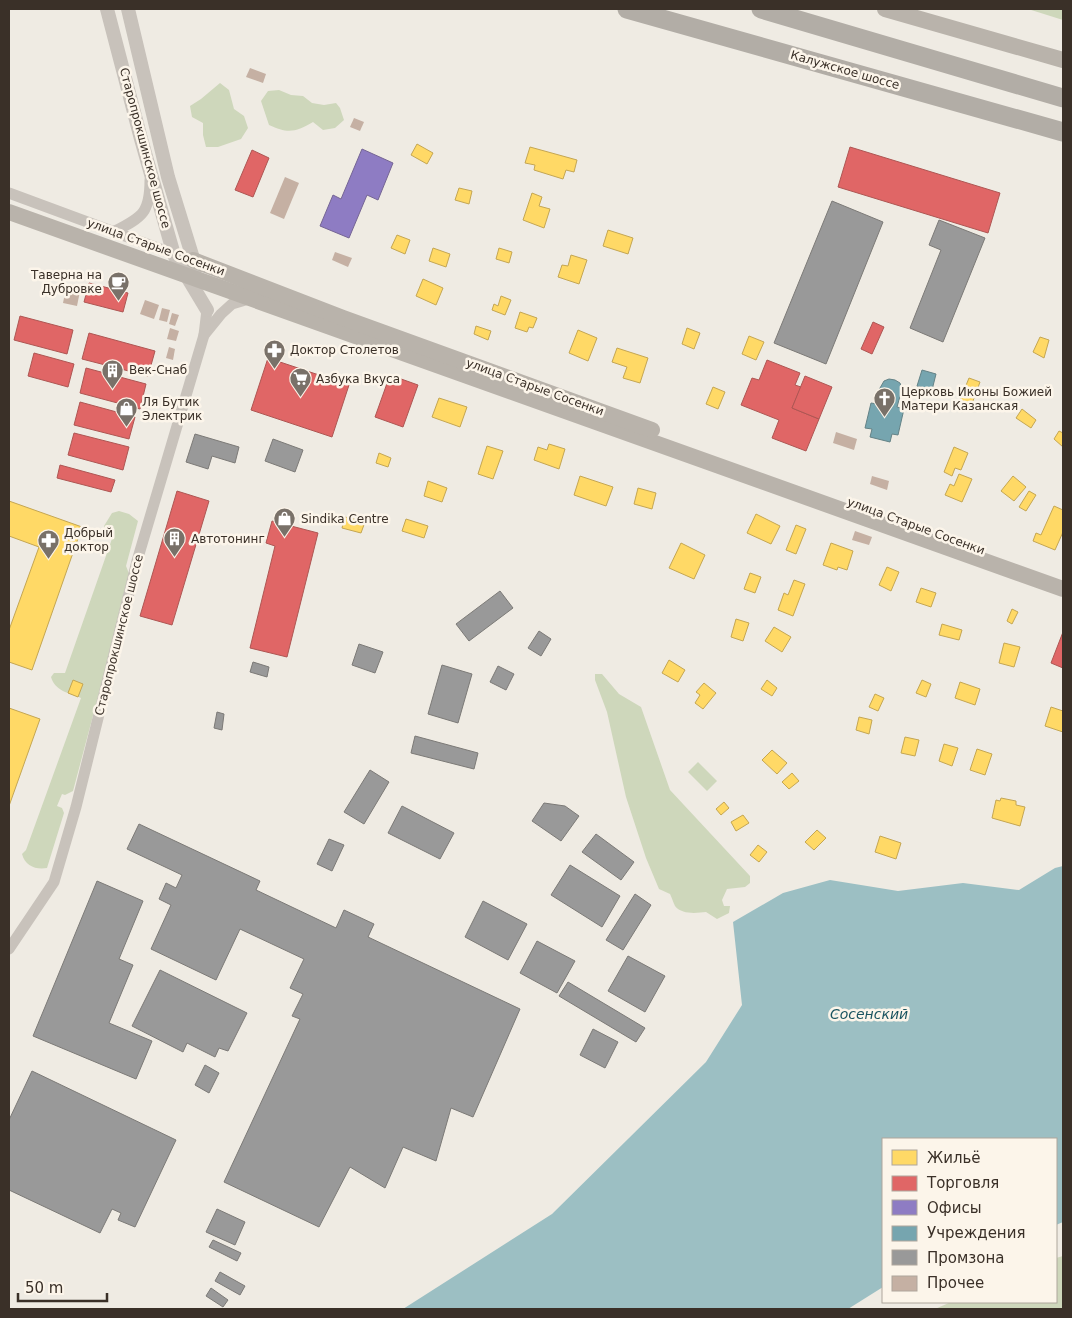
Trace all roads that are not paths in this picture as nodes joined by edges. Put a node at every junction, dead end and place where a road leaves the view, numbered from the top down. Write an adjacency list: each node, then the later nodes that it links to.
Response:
1 (107, 9): 9 (street, Старопрокшинское шоссе)
2 (128, 9): 14 (street, Старопрокшинское шоссе)
3 (627, 9): 8 (highway, Калужское шоссе)
4 (761, 9): 7 (highway)
5 (885, 9): 6 (main road)
6 (1063, 60)
7 (1063, 98)
8 (1063, 132)
9 (141, 139): 12 (street); 13 (street, Старопрокшинское шоссе)
10 (9, 193): 12 (street, улица Старые Сосенки)
11 (9, 212): 14 (main road, улица Старые Сосенки)
12 (115, 231): 13 (street, улица Старые Сосенки)
13 (174, 255): 14 (street, Старопрокшинское шоссе)
14 (193, 272): 15 (main road, улица Старые Сосенки); 16 (street, Старопрокшинское шоссе); 18 (main road, улица Старые Сосенки)
15 (252, 298): 17 (street); 19 (main road, улица Старые Сосенки)
16 (207, 310): 17 (street, Старопрокшинское шоссе)
17 (204, 335): 20 (street, Старопрокшинское шоссе)
18 (1063, 578)
19 (1063, 589)
20 (9, 949)

